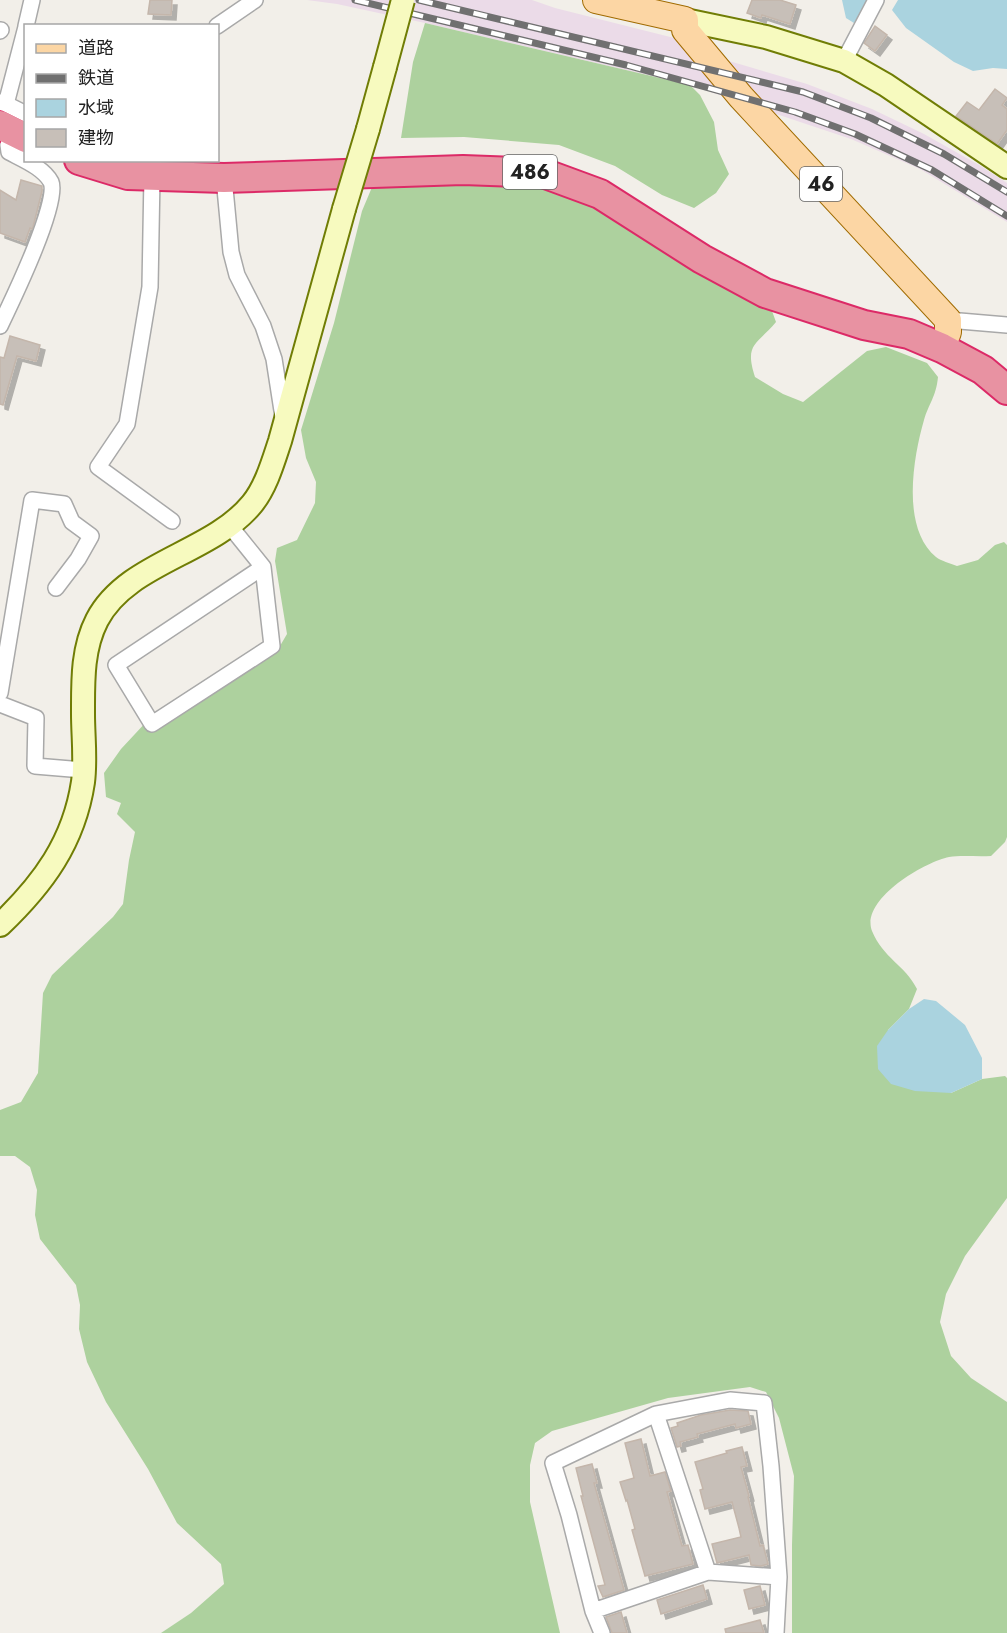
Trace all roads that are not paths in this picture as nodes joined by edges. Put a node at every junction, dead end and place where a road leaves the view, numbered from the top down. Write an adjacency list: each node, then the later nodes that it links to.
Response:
1 (32, 0): 7 (street)
2 (255, 0): 8 (street)
3 (403, 0): 23 (street, bridge)
4 (596, 0): 6 (main road)
5 (876, 0): 10 (street)
6 (685, 20): 10 (street); 18 (main road, 46)
7 (26, 24)
8 (219, 25)
9 (24, 38): 11 (street)
10 (844, 61): 15 (street)
11 (11, 116): 12 (street)
12 (24, 161)
13 (26, 162): 20 (street)
14 (86, 162): 16 (highway, 486)
15 (1007, 167)
16 (152, 176): 17 (highway, 486); 24 (street)
17 (224, 178): 21 (highway, 486); 23 (street)
18 (948, 320): 19 (street); 21 (main road)
19 (1007, 325)
20 (0, 326)
21 (942, 348): 22 (highway, 486)
22 (1007, 390)
23 (284, 424): 25 (street)
24 (172, 521)
25 (230, 526): 26 (street); 30 (street)
26 (263, 567): 26 (street)
27 (56, 588): 28 (street)
28 (0, 693)
29 (0, 704): 30 (street)
30 (83, 770): 31 (street)
31 (0, 925)
32 (656, 1414): 33 (street); 34 (street); 35 (street)
33 (708, 1572): 34 (street); 35 (street)
34 (779, 1577): 37 (street)
35 (593, 1611): 36 (street)
36 (602, 1633)
37 (776, 1633)

